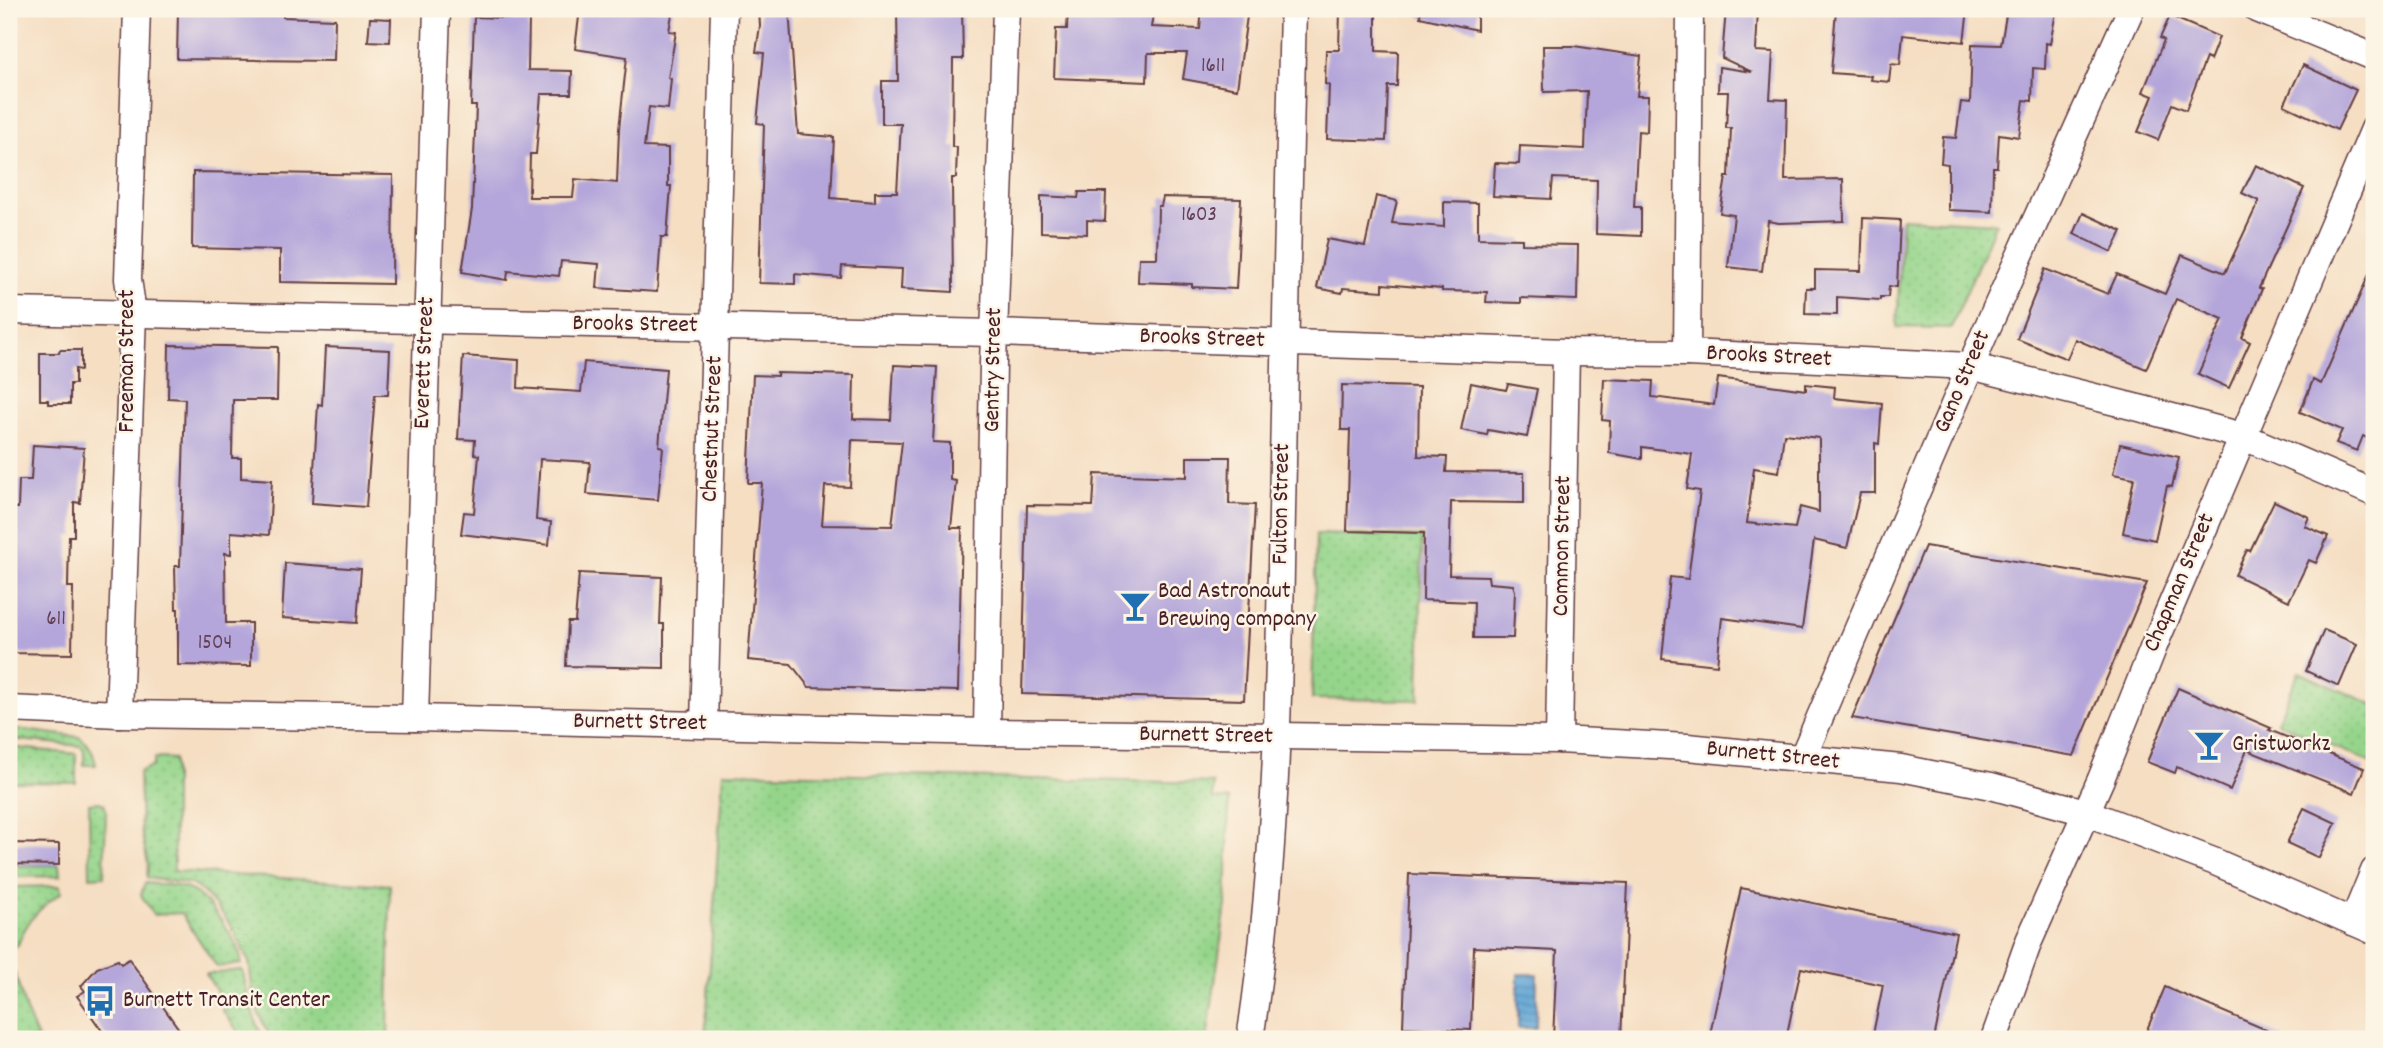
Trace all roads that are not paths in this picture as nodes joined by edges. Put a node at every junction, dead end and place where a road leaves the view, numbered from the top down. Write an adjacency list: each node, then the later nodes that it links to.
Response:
1 (136, 9): 12 (street, Freeman Street)
2 (437, 9): 13 (street, Everett Street)
3 (724, 9): 14 (street, Chestnut Street)
4 (1006, 9): 15 (street, Gentry Street)
5 (1293, 9): 16 (street, Fulton Street)
6 (1690, 9): 18 (street)
7 (2131, 9): 19 (street, Gano Street)
8 (2257, 9): 9 (street)
9 (2374, 57)
10 (2374, 129): 20 (street, Chapman Street)
11 (9, 311): 12 (street, Brooks Street)
12 (133, 313): 13 (street, Brooks Street); 23 (street, Freeman Street)
13 (427, 320): 14 (street, Brooks Street); 24 (street, Everett Street)
14 (716, 327): 15 (street, Brooks Street); 25 (street, Chestnut Street)
15 (994, 333): 16 (street, Brooks Street); 26 (street, Gentry Street)
16 (1285, 342): 17 (street, Brooks Street); 27 (street, Fulton Street)
17 (1566, 352): 18 (street, Brooks Street); 28 (street, Common Street)
18 (1687, 353): 19 (street, Brooks Street)
19 (1970, 366): 20 (street, Brooks Street); 29 (street, Gano Street)
20 (2242, 436): 21 (street, Brooks Street); 30 (street, Chapman Street)
21 (2374, 493)
22 (9, 709): 23 (street, Burnett Street)
23 (119, 714): 24 (street, Burnett Street)
24 (415, 718): 25 (street, Burnett Street)
25 (704, 724): 26 (street, Burnett Street)
26 (987, 732): 27 (street, Burnett Street)
27 (1277, 737): 28 (street, Burnett Street); 33 (street, Fulton Street)
28 (1559, 740): 29 (street, Burnett Street)
29 (1802, 759): 30 (street, Burnett Street)
30 (2085, 812): 32 (street, Burnett Street); 34 (street, Chapman Street)
31 (2374, 871): 32 (street)
32 (2364, 927)
33 (1250, 1039)
34 (1994, 1039)

